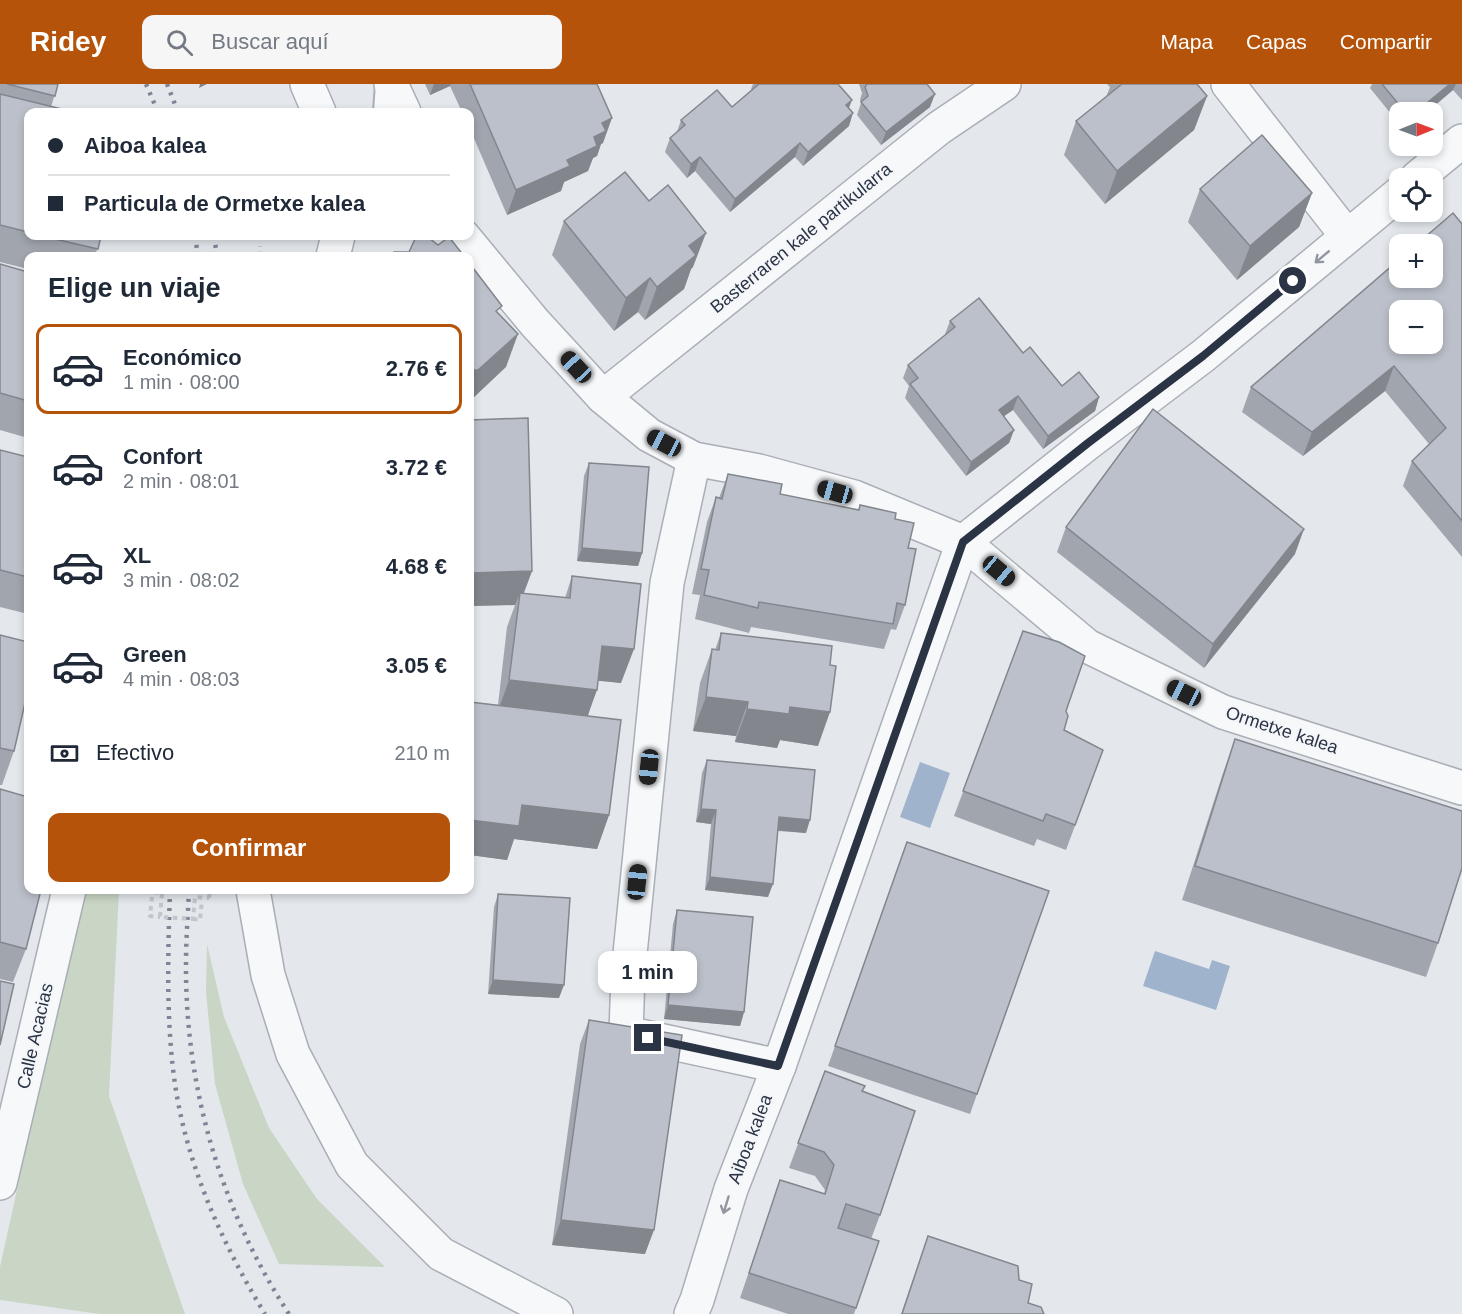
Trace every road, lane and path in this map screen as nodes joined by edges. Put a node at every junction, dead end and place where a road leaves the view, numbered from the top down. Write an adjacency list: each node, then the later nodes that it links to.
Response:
1 (307, 84): 6 (street)
2 (384, 84): 7 (lane)
3 (391, 84): 8 (street)
4 (1004, 84): 16 (street, Basterraren kale partikularra)
5 (1228, 84): 12 (street)
6 (317, 108)
7 (382, 108)
8 (402, 108)
9 (1462, 141): 10 (street)
10 (1429, 168)
11 (1389, 202): 12 (street)
12 (1347, 236): 18 (street, one-way to 18)
13 (466, 240): 16 (street, Ormetxe kalea)
14 (260, 246): 15 (path)
15 (260, 252)
16 (603, 397): 17 (street, Ormetxe kalea)
17 (694, 459): 18 (street, Ormetxe kalea); 28 (street)
18 (963, 542): 19 (street, Ormetxe kalea); 28 (street, Aiboa kalea)
19 (1462, 788)
20 (68, 894): 29 (street, Calle Acacias)
21 (162, 894): 26 (path, bridge)
22 (210, 894): 27 (path, bridge)
23 (254, 894): 30 (street)
24 (152, 897): 26 (path)
25 (202, 900): 27 (path)
26 (160, 917): 27 (path, bridge)
27 (193, 919)
28 (778, 1066): 31 (street, Aiboa kalea, one-way to 31)
29 (0, 1183)
30 (556, 1314)
31 (691, 1314)

